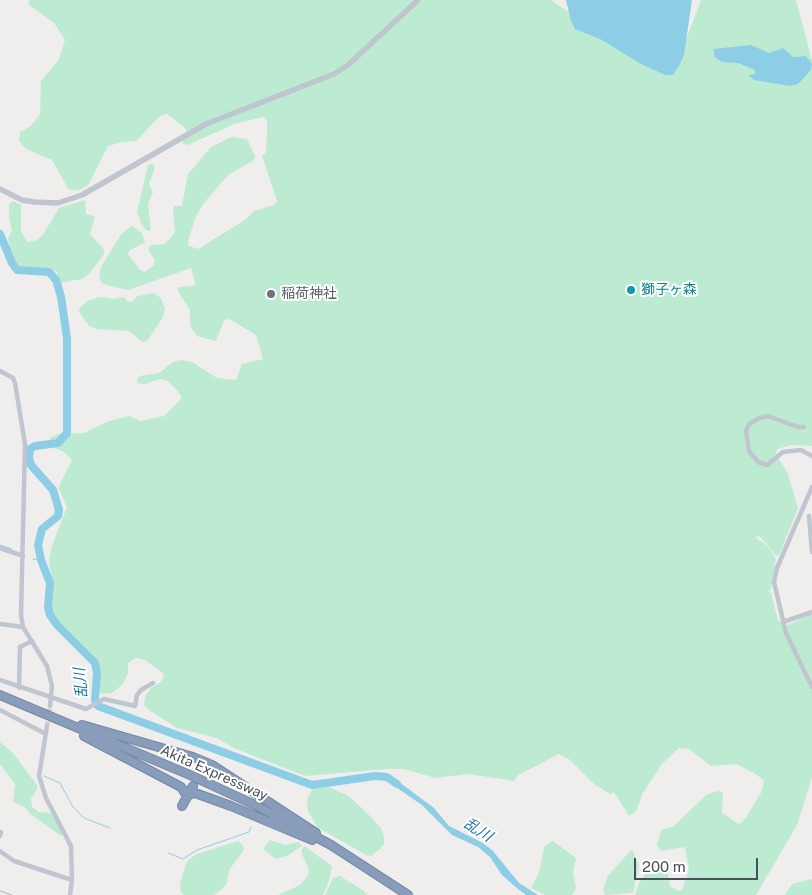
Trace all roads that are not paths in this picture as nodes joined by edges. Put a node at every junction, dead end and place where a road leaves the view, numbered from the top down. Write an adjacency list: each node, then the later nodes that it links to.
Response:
1 (418, 0): 2 (street)
2 (0, 189)
3 (0, 371): 11 (street)
4 (804, 427): 5 (street)
5 (812, 456)
6 (812, 487): 7 (street)
7 (800, 516): 8 (street); 13 (street)
8 (810, 516): 10 (street)
9 (0, 548): 11 (street)
10 (812, 552)
11 (22, 556): 15 (street)
12 (812, 612): 13 (street)
13 (783, 622): 19 (street)
14 (0, 624): 15 (street)
15 (23, 627): 16 (street)
16 (32, 641): 20 (street); 22 (street)
17 (0, 680): 20 (street)
18 (153, 683): 22 (street)
19 (812, 687)
20 (19, 688): 22 (street)
21 (0, 695): 24 (highway, Akita Expressway)
22 (51, 697): 23 (street)
23 (50, 706)
24 (26, 707): 29 (highway); 32 (highway, Akita Expressway); 32 (highway)
25 (0, 710): 27 (street)
26 (47, 726): 27 (street)
27 (46, 734): 33 (street)
28 (190, 785): 29 (highway)
29 (186, 794): 30 (highway); 32 (highway)
30 (181, 805)
31 (1, 853): 33 (street)
32 (369, 869): 35 (highway, Akita Expressway)
33 (72, 880): 34 (street)
34 (70, 895)
35 (408, 895)

